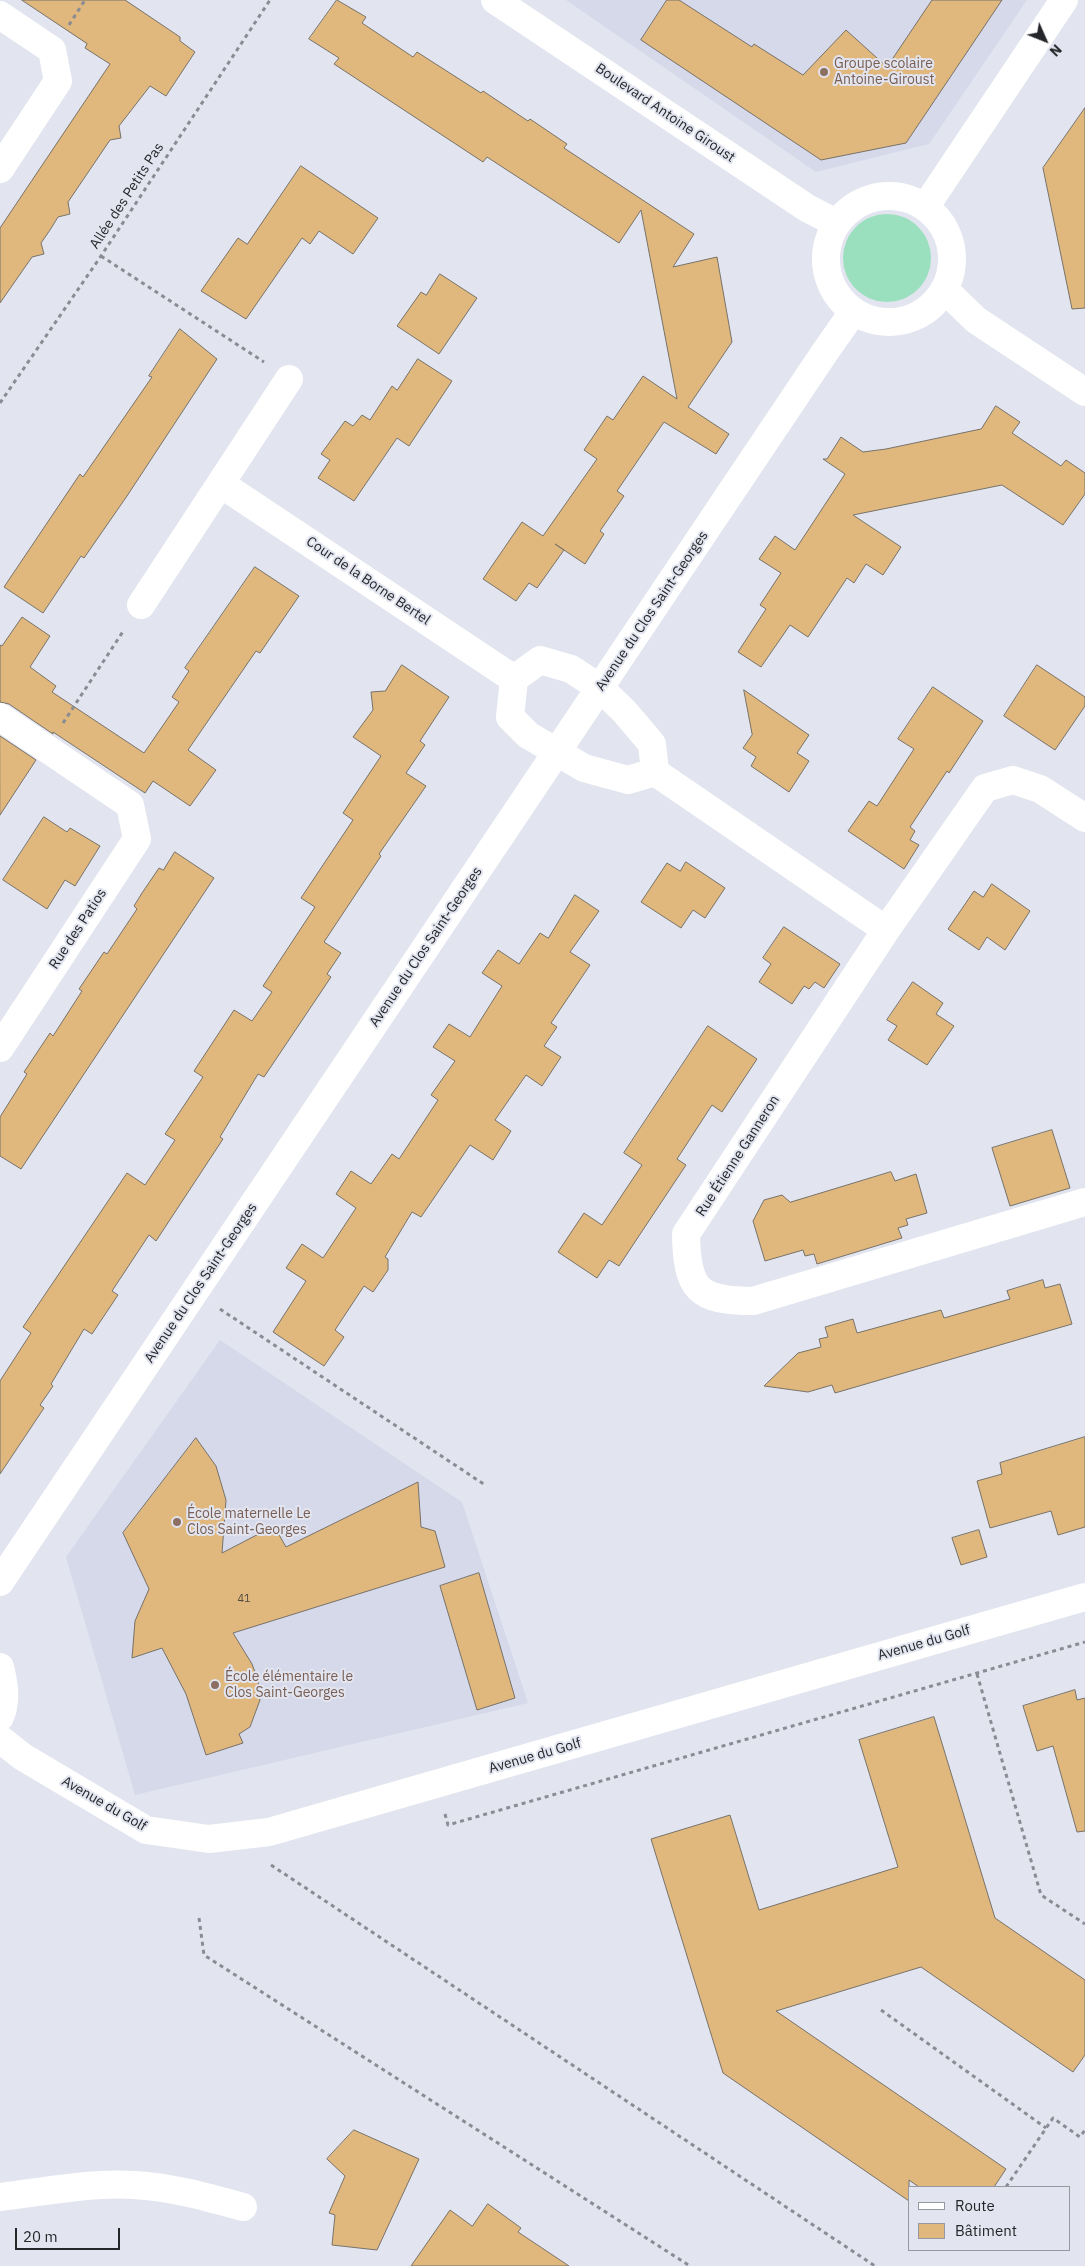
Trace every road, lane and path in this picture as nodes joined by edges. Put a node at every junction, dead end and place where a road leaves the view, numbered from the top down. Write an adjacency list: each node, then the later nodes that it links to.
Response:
1 (270, 0): 8 (path, Allée des Petits Pas)
2 (495, 0): 7 (street, Boulevard Antoine Giroust)
3 (1064, 0): 6 (street)
4 (0, 16): 5 (street)
5 (0, 169)
6 (926, 206): 7 (street); 9 (street)
7 (836, 223): 10 (street)
8 (101, 256): 11 (path); 13 (path, Allée des Petits Pas)
9 (945, 290): 10 (street); 12 (street)
10 (854, 312): 17 (street, Avenue du Clos Saint-Georges)
11 (289, 379): 14 (street)
12 (1085, 392)
13 (0, 403)
14 (221, 484): 15 (street); 16 (street, Cour de la Borne Bertel)
15 (141, 605): 19 (path)
16 (514, 679): 17 (street); 20 (street)
17 (600, 688): 20 (street, Avenue du Clos Saint-Georges); 21 (street)
18 (0, 717): 19 (street)
19 (46, 748): 24 (street, Rue des Patios)
20 (557, 753): 21 (street); 26 (street, Avenue du Clos Saint-Georges)
21 (655, 772): 23 (street)
22 (1085, 818): 23 (street, Rue Étienne Ganneron)
23 (886, 930): 25 (street, Rue Étienne Ganneron)
24 (3, 1039)
25 (1085, 1202)
26 (194, 1292): 27 (path); 28 (street, Avenue du Clos Saint-Georges)
27 (485, 1485)
28 (0, 1582)
29 (1085, 1597): 35 (street, Avenue du Golf)
30 (1085, 1642): 32 (path)
31 (0, 1667): 33 (street)
32 (977, 1674): 35 (path); 38 (path)
33 (0, 1717)
34 (0, 1739): 35 (street, Avenue du Golf)
35 (438, 1784)
36 (266, 1862): 46 (path)
37 (199, 1918): 45 (path)
38 (1085, 1924)
39 (881, 2010): 40 (path)
40 (1046, 2128): 41 (path); 42 (path)
41 (1085, 2130)
42 (1007, 2186)
43 (0, 2198): 44 (street)
44 (242, 2207)
45 (690, 2266)
46 (875, 2266)

